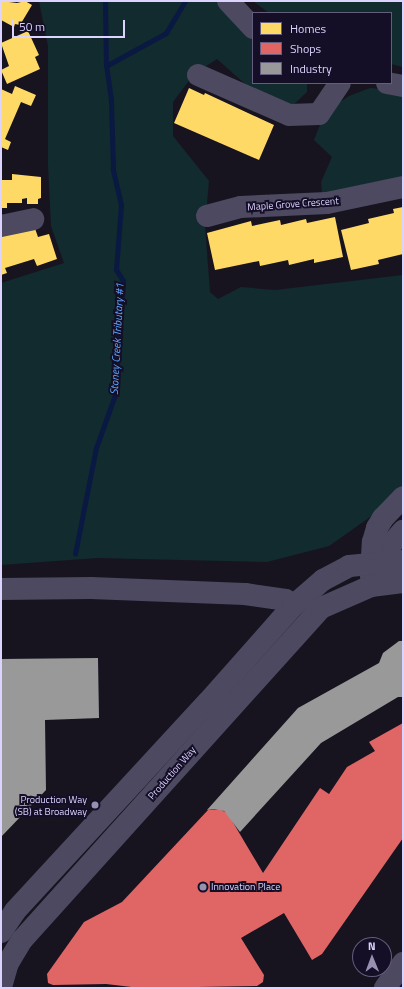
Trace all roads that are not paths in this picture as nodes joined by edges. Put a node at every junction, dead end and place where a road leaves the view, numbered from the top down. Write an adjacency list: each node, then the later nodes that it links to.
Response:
1 (228, 1): 2 (street)
2 (252, 27)
3 (198, 75): 4 (street)
4 (339, 84)
5 (392, 84): 6 (street)
6 (403, 86)
7 (403, 187): 8 (street, Maple Grove Crescent)
8 (207, 216)
9 (33, 219): 10 (street)
10 (1, 226)
11 (403, 497): 13 (street)
12 (403, 531): 13 (street)
13 (387, 573): 15 (street, Production Way); 18 (street, Production Way)
14 (1, 589): 15 (street)
15 (293, 606): 16 (street, Production Way)
16 (1, 932)
17 (403, 963): 19 (street)
18 (3, 974)
19 (384, 988)

